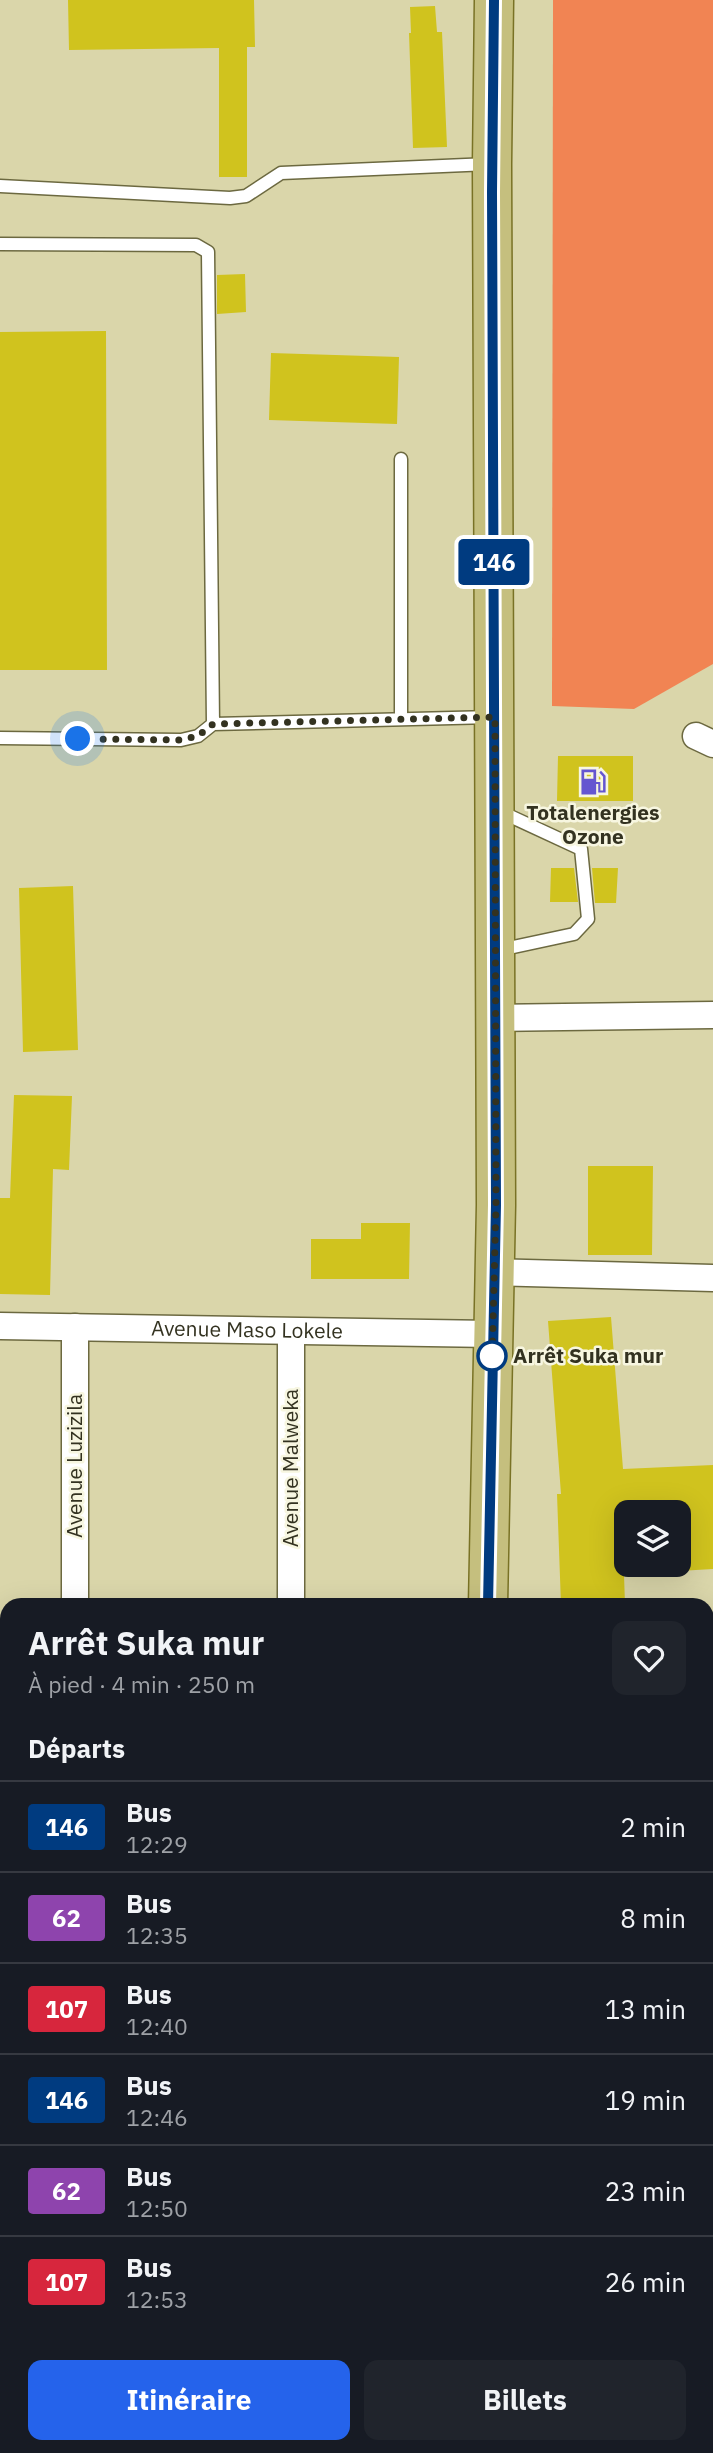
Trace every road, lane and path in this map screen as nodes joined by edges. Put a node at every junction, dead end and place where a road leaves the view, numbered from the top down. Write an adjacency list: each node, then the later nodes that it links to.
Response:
1 (494, 0): 2 (main road)
2 (492, 164): 3 (lane); 6 (main road)
3 (0, 186)
4 (0, 244): 8 (lane)
5 (401, 459): 7 (lane)
6 (495, 717): 7 (lane); 10 (main road)
7 (401, 719): 8 (lane)
8 (213, 724): 9 (lane)
9 (0, 738)
10 (496, 809): 11 (main road); 11 (lane)
11 (495, 951): 13 (main road)
12 (713, 1015): 13 (street)
13 (496, 1018): 14 (main road)
14 (494, 1272): 15 (street); 19 (main road)
15 (713, 1278)
16 (0, 1326): 17 (street, Avenue Maso Lokele)
17 (75, 1327): 18 (street, Avenue Maso Lokele); 20 (street, Avenue Luzizila)
18 (291, 1332): 19 (street, Avenue Maso Lokele); 21 (street, Avenue Malweka)
19 (492, 1334): 22 (main road)
20 (75, 1598)
21 (291, 1598)
22 (488, 1598)

